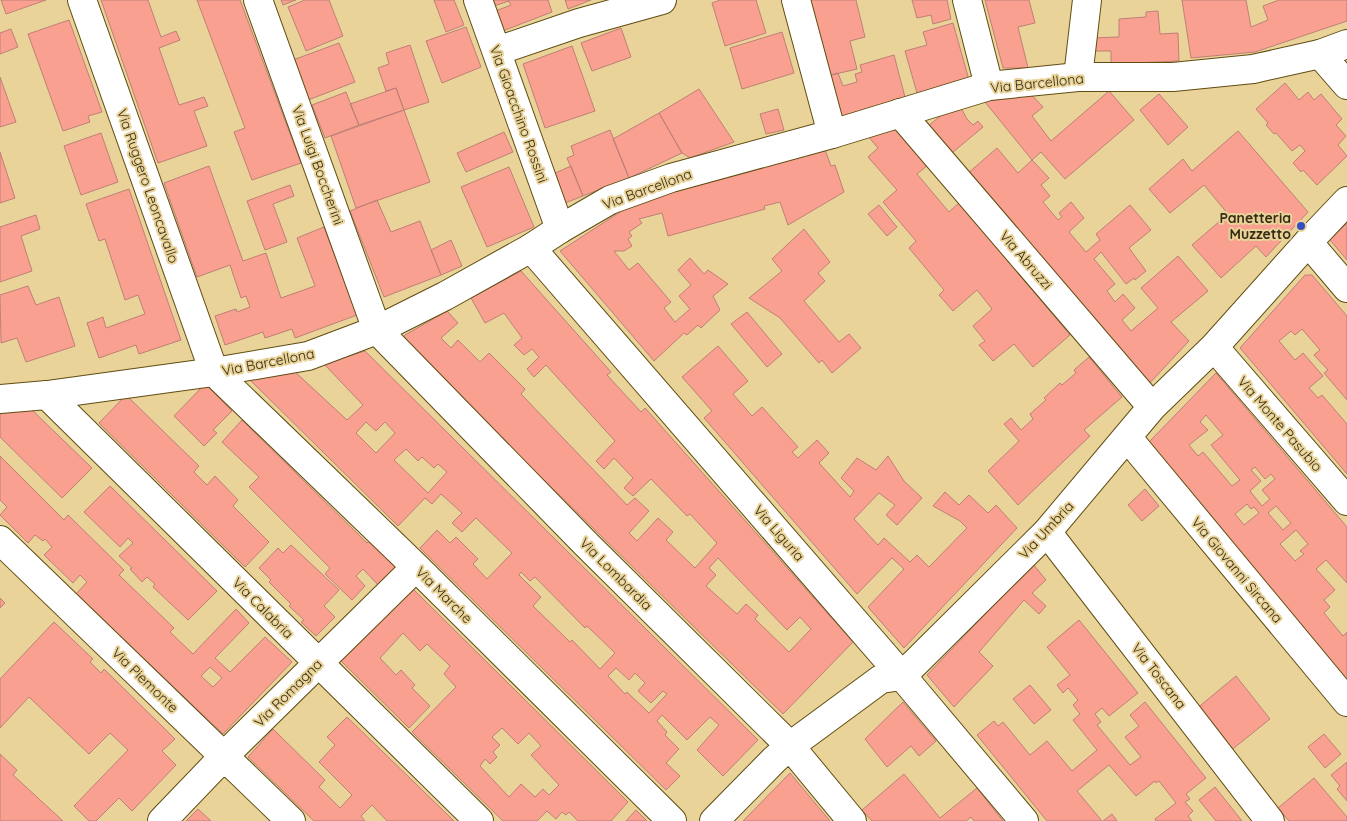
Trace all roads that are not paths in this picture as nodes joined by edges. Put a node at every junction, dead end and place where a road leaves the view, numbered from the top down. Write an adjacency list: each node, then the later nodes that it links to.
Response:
1 (82, 0): 23 (street, Via Ruggero Leoncavallo)
2 (258, 0): 21 (street, Via Luigi Boccherini)
3 (478, 0): 9 (street, Via Gioacchino Rossini)
4 (662, 0): 9 (street)
5 (796, 0): 15 (street)
6 (967, 0): 13 (street)
7 (1086, 0): 11 (street)
8 (1347, 44): 10 (street, Via Barcellona)
9 (497, 51): 17 (street, Via Gioacchino Rossini)
10 (1320, 54): 11 (street, Via Barcellona); 12 (street)
11 (1078, 77): 13 (street, Via Barcellona)
12 (1347, 85)
13 (989, 86): 14 (street, Via Barcellona)
14 (900, 112): 15 (street, Via Barcellona); 26 (street, Via Abruzzi)
15 (832, 134): 17 (street, Via Barcellona)
16 (1347, 201): 18 (street, Via Umbria)
17 (560, 229): 19 (street, Via Barcellona)
18 (1308, 242): 20 (street); 22 (street, Via Umbria)
19 (531, 248): 21 (street, Via Barcellona); 33 (street, Via Liguria)
20 (1347, 288)
21 (377, 330): 23 (street, Via Barcellona); 35 (street, Via Lombardia)
22 (1214, 347): 26 (street, Via Umbria); 28 (street, Via Monte Pasubio)
23 (214, 372): 24 (street, Via Barcellona); 31 (street, Via Marche)
24 (48, 395): 25 (street, Via Barcellona); 32 (street, Via Calabria)
25 (1, 396)
26 (1152, 407): 27 (street, Via Umbria)
27 (1127, 437): 29 (street, Via Umbria); 34 (street, Via Giovanni Sircana)
28 (1347, 501)
29 (1047, 532): 33 (street, Via Umbria); 44 (street, Via Toscana)
30 (0, 540): 36 (street, Via Piemonte)
31 (416, 567): 32 (street, Via Romagna); 40 (street, Via Marche)
32 (319, 662): 36 (street, Via Romagna); 39 (street, Via Calabria)
33 (902, 676): 35 (street); 43 (street, Via Liguria)
34 (1347, 702)
35 (790, 746): 41 (street); 42 (street, Via Lombardia)
36 (224, 756): 37 (street, Via Romagna); 38 (street, Via Piemonte)
37 (162, 821)
38 (290, 821)
39 (479, 821)
40 (672, 821)
41 (714, 821)
42 (852, 821)
43 (1024, 821)
44 (1270, 821)

